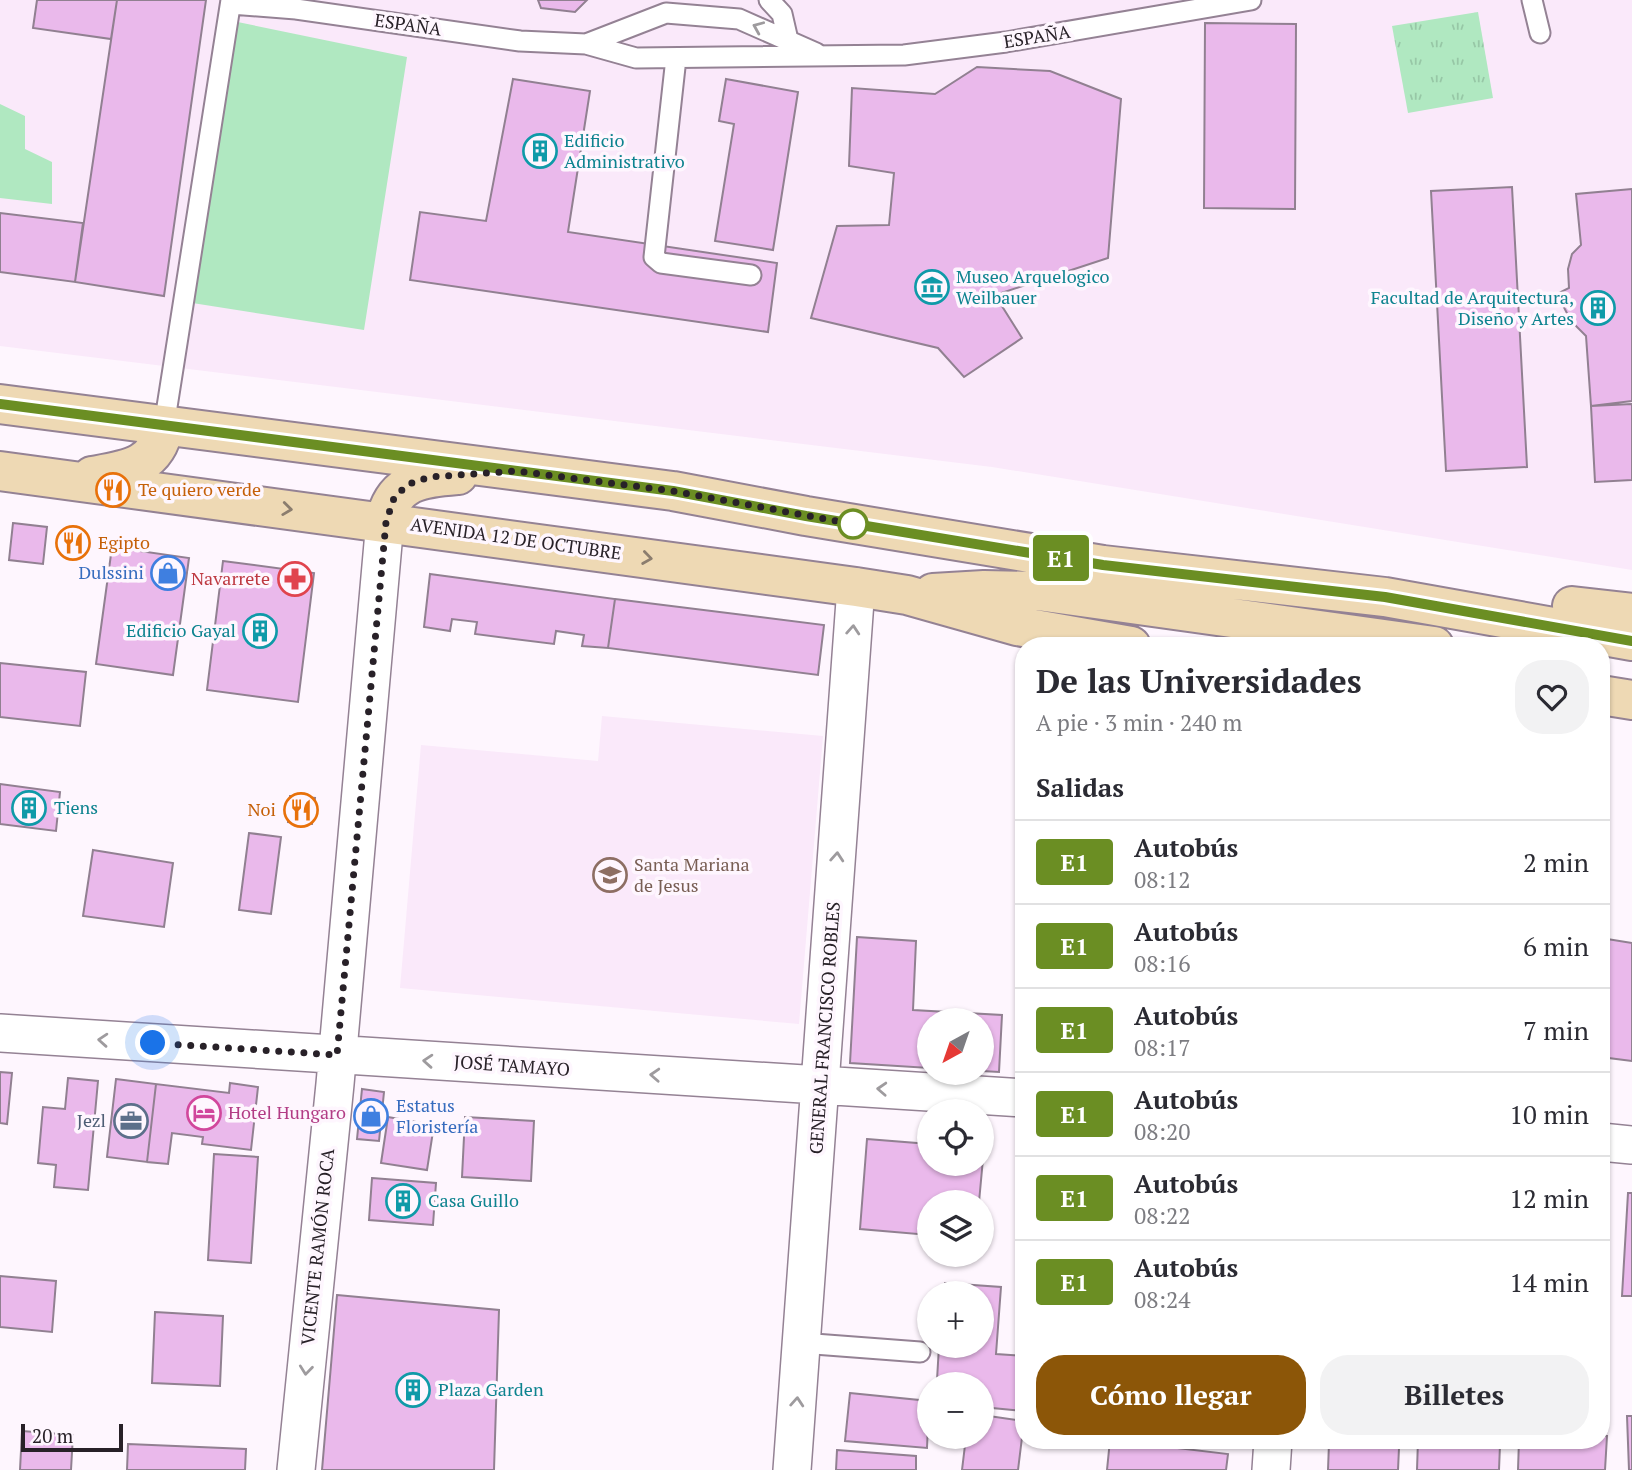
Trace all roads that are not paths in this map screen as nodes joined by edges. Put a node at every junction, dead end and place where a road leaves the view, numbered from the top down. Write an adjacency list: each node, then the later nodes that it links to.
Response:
1 (769, 0): 7 (lane)
2 (1251, 0): 9 (lane, ESPAÑA)
3 (1532, 0): 6 (lane)
4 (231, 2): 8 (lane, ESPAÑA); 13 (lane)
5 (666, 6): 7 (lane, ESPAÑA, one-way to 5); 8 (lane, ESPAÑA)
6 (1540, 33)
7 (788, 40): 9 (lane, ESPAÑA)
8 (586, 44): 10 (lane, ESPAÑA)
9 (820, 54): 10 (lane, ESPAÑA)
10 (676, 58): 11 (lane)
11 (751, 275)
12 (0, 404): 13 (main road)
13 (164, 426): 15 (main road); 16 (main road)
14 (0, 471): 16 (main road, AVENIDA 12 DE OCTUBRE)
15 (516, 471): 17 (main road); 18 (main road)
16 (67, 480): 17 (main road, AVENIDA 12 DE OCTUBRE, one-way to 17)
17 (386, 522): 19 (main road, AVENIDA 12 DE OCTUBRE, one-way to 19); 36 (street, VICENTE RAMÓN ROCA)
18 (1103, 565): 22 (main road); 27 (main road)
19 (856, 587): 21 (main road, AVENIDA 12 DE OCTUBRE); 37 (street, GENERAL FRANCISCO ROBLES, one-way to 19)
20 (984, 590): 21 (main road, AVENIDA 12 DE OCTUBRE); 24 (main road); 25 (main road, AVENIDA 12 DE OCTUBRE)
21 (907, 595): 23 (main road, AVENIDA 12 DE OCTUBRE)
22 (1632, 613)
23 (1080, 637)
24 (1226, 637)
25 (1369, 637)
26 (1610, 637): 28 (main road)
27 (1610, 637)
28 (1632, 641)
29 (1610, 670): 30 (main road)
30 (1632, 673)
31 (1610, 696): 32 (main road)
32 (1632, 700)
33 (1610, 719): 34 (main road)
34 (1632, 723)
35 (0, 1033): 36 (street, JOSÉ TAMAYO, one-way to 35)
36 (337, 1055): 37 (street, JOSÉ TAMAYO, one-way to 36); 44 (street, VICENTE RAMÓN ROCA, one-way to 44)
37 (821, 1085): 38 (street, JOSÉ TAMAYO, one-way to 37); 41 (street, GENERAL FRANCISCO ROBLES)
38 (1015, 1097)
39 (1610, 1143): 40 (street)
40 (1632, 1145)
41 (801, 1343): 42 (lane); 45 (street, GENERAL FRANCISCO ROBLES, one-way to 41)
42 (917, 1352)
43 (1272, 1449): 46 (street)
44 (296, 1470)
45 (792, 1470)
46 (1271, 1470)

